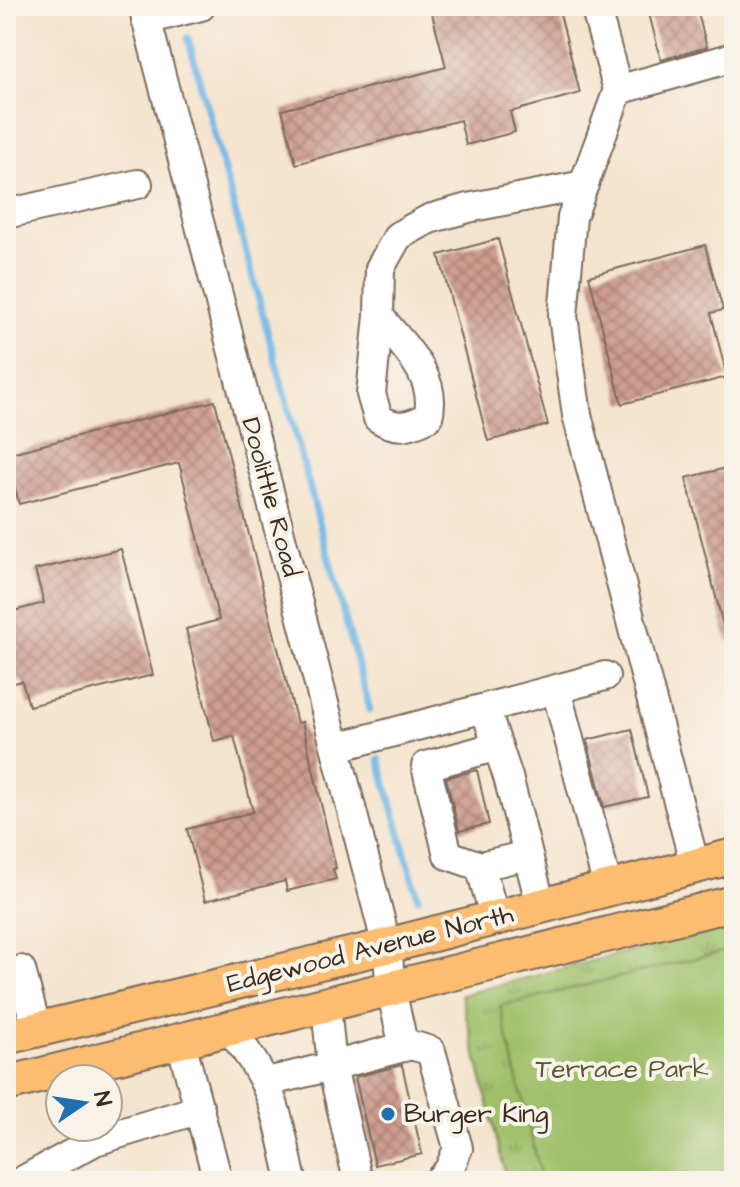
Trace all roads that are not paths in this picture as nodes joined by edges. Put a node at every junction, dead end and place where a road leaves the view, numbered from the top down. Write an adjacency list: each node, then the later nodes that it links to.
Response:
1 (201, 6): 3 (street)
2 (595, 6): 5 (street)
3 (144, 13): 14 (street, Doolittle Road)
4 (734, 57): 5 (street)
5 (618, 90): 7 (street)
6 (138, 184): 8 (street)
7 (584, 185): 9 (street); 18 (street)
8 (6, 214)
9 (379, 316)
10 (605, 676): 11 (street)
11 (556, 689): 12 (street); 19 (street)
12 (485, 708): 13 (street); 14 (street)
13 (498, 746): 15 (street); 17 (street)
14 (337, 747): 23 (street, Doolittle Road)
15 (528, 855): 17 (street); 21 (street)
16 (734, 856): 18 (main road, Edgewood Avenue North)
17 (480, 866): 22 (street)
18 (695, 866): 19 (main road, Edgewood Avenue North)
19 (608, 888): 21 (main road, Edgewood Avenue North)
20 (734, 903): 25 (main road, Edgewood Avenue North)
21 (541, 906): 22 (main road, Edgewood Avenue North)
22 (495, 918): 23 (main road, Edgewood Avenue North)
23 (387, 946): 25 (street, Doolittle Road); 28 (main road, Edgewood Avenue North)
24 (6, 975): 28 (street)
25 (391, 990): 26 (main road, Edgewood Avenue North); 30 (street, Doolittle Road)
26 (326, 1006): 27 (main road, Edgewood Avenue North); 32 (street)
27 (230, 1030): 29 (main road, Edgewood Avenue North); 34 (street)
28 (21, 1034)
29 (181, 1042): 31 (main road, Edgewood Avenue North); 36 (street)
30 (404, 1047): 32 (street); 43 (street)
31 (111, 1063)
32 (332, 1066): 34 (street); 42 (street)
33 (44, 1078): 35 (main road, Edgewood Avenue North)
34 (267, 1082): 41 (street)
35 (6, 1084)
36 (200, 1109): 37 (street); 40 (street)
37 (124, 1127)
38 (79, 1143): 39 (street)
39 (22, 1181)
40 (218, 1181)
41 (292, 1181)
42 (358, 1181)
43 (438, 1181)

